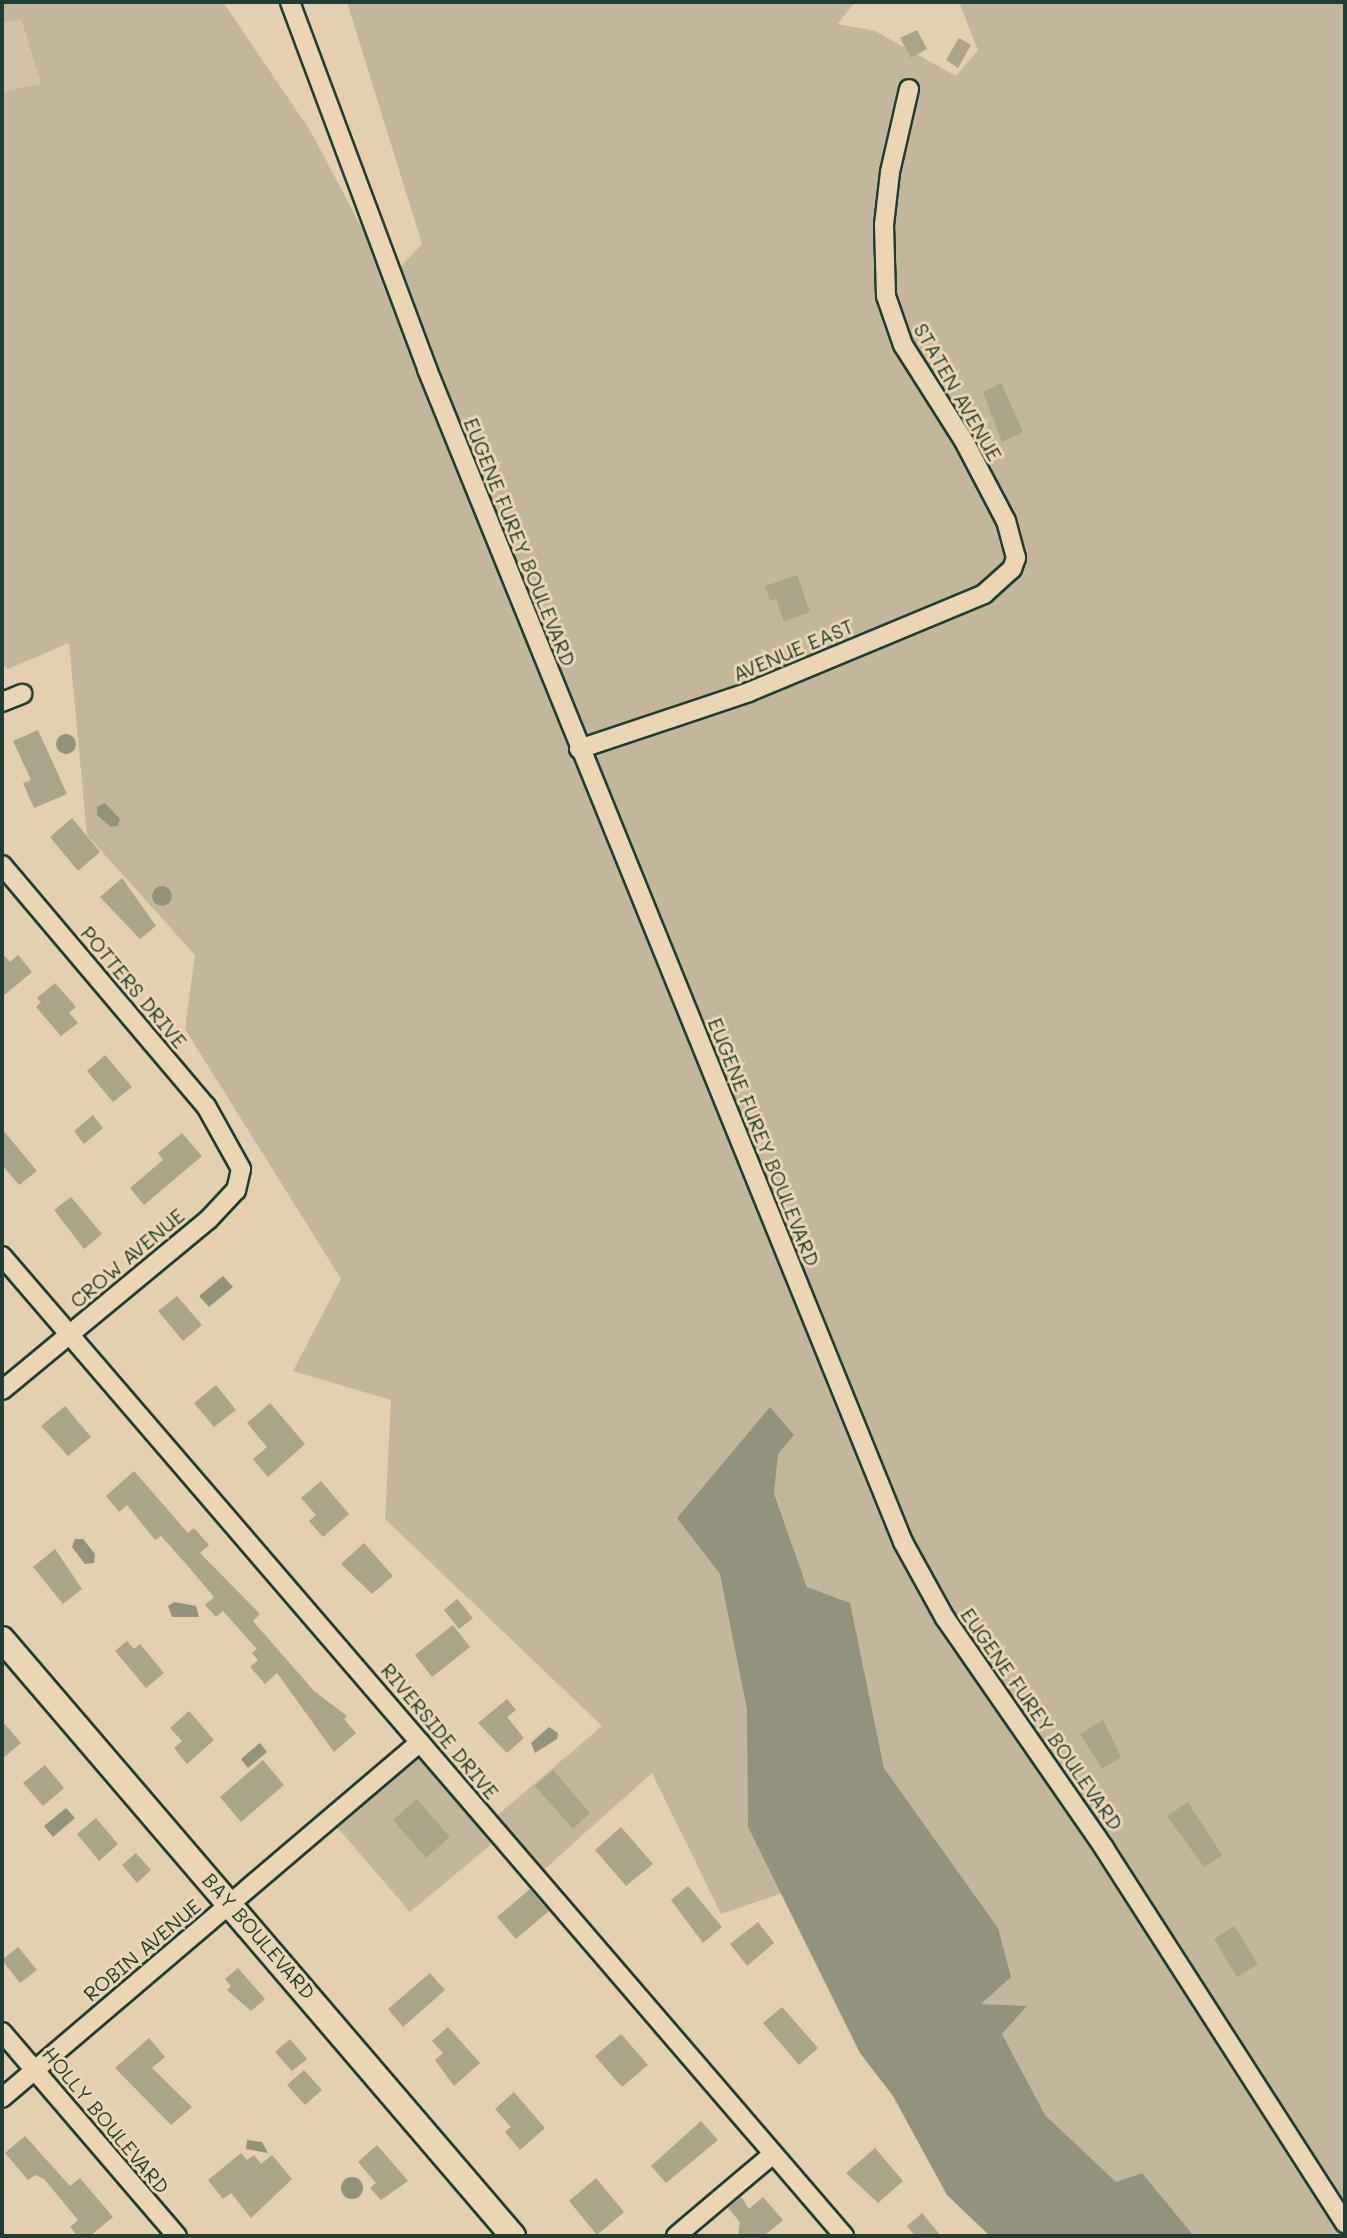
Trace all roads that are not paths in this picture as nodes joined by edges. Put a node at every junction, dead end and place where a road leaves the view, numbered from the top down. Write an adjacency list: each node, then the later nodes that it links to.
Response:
1 (290, 2): 6 (street, EUGENE FUREY BOULEVARD)
2 (909, 89): 3 (street, STATEN AVENUE)
3 (1012, 569): 6 (street, AVENUE EAST)
4 (22, 694): 5 (street)
5 (2, 702)
6 (579, 749): 19 (street, EUGENE FUREY BOULEVARD)
7 (2, 865): 8 (street, POTTERS DRIVE)
8 (228, 1140): 10 (street, CROW AVENUE)
9 (2, 1256): 10 (street, RIVERSIDE DRIVE)
10 (69, 1334): 11 (street, CROW AVENUE); 13 (street, RIVERSIDE DRIVE)
11 (2, 1390)
12 (2, 1639): 14 (street, BAY BOULEVARD)
13 (420, 1742): 14 (street, ROBIN AVENUE); 18 (street, RIVERSIDE DRIVE)
14 (230, 1904): 16 (street, ROBIN AVENUE); 21 (street, BAY BOULEVARD)
15 (2, 2032): 16 (street, HOLLY BOULEVARD)
16 (35, 2070): 17 (street, ROBIN AVENUE); 20 (street, HOLLY BOULEVARD)
17 (2, 2098)
18 (773, 2154): 22 (street); 23 (street, RIVERSIDE DRIVE)
19 (1345, 2223)
20 (177, 2236)
21 (513, 2236)
22 (676, 2236)
23 (844, 2236)

